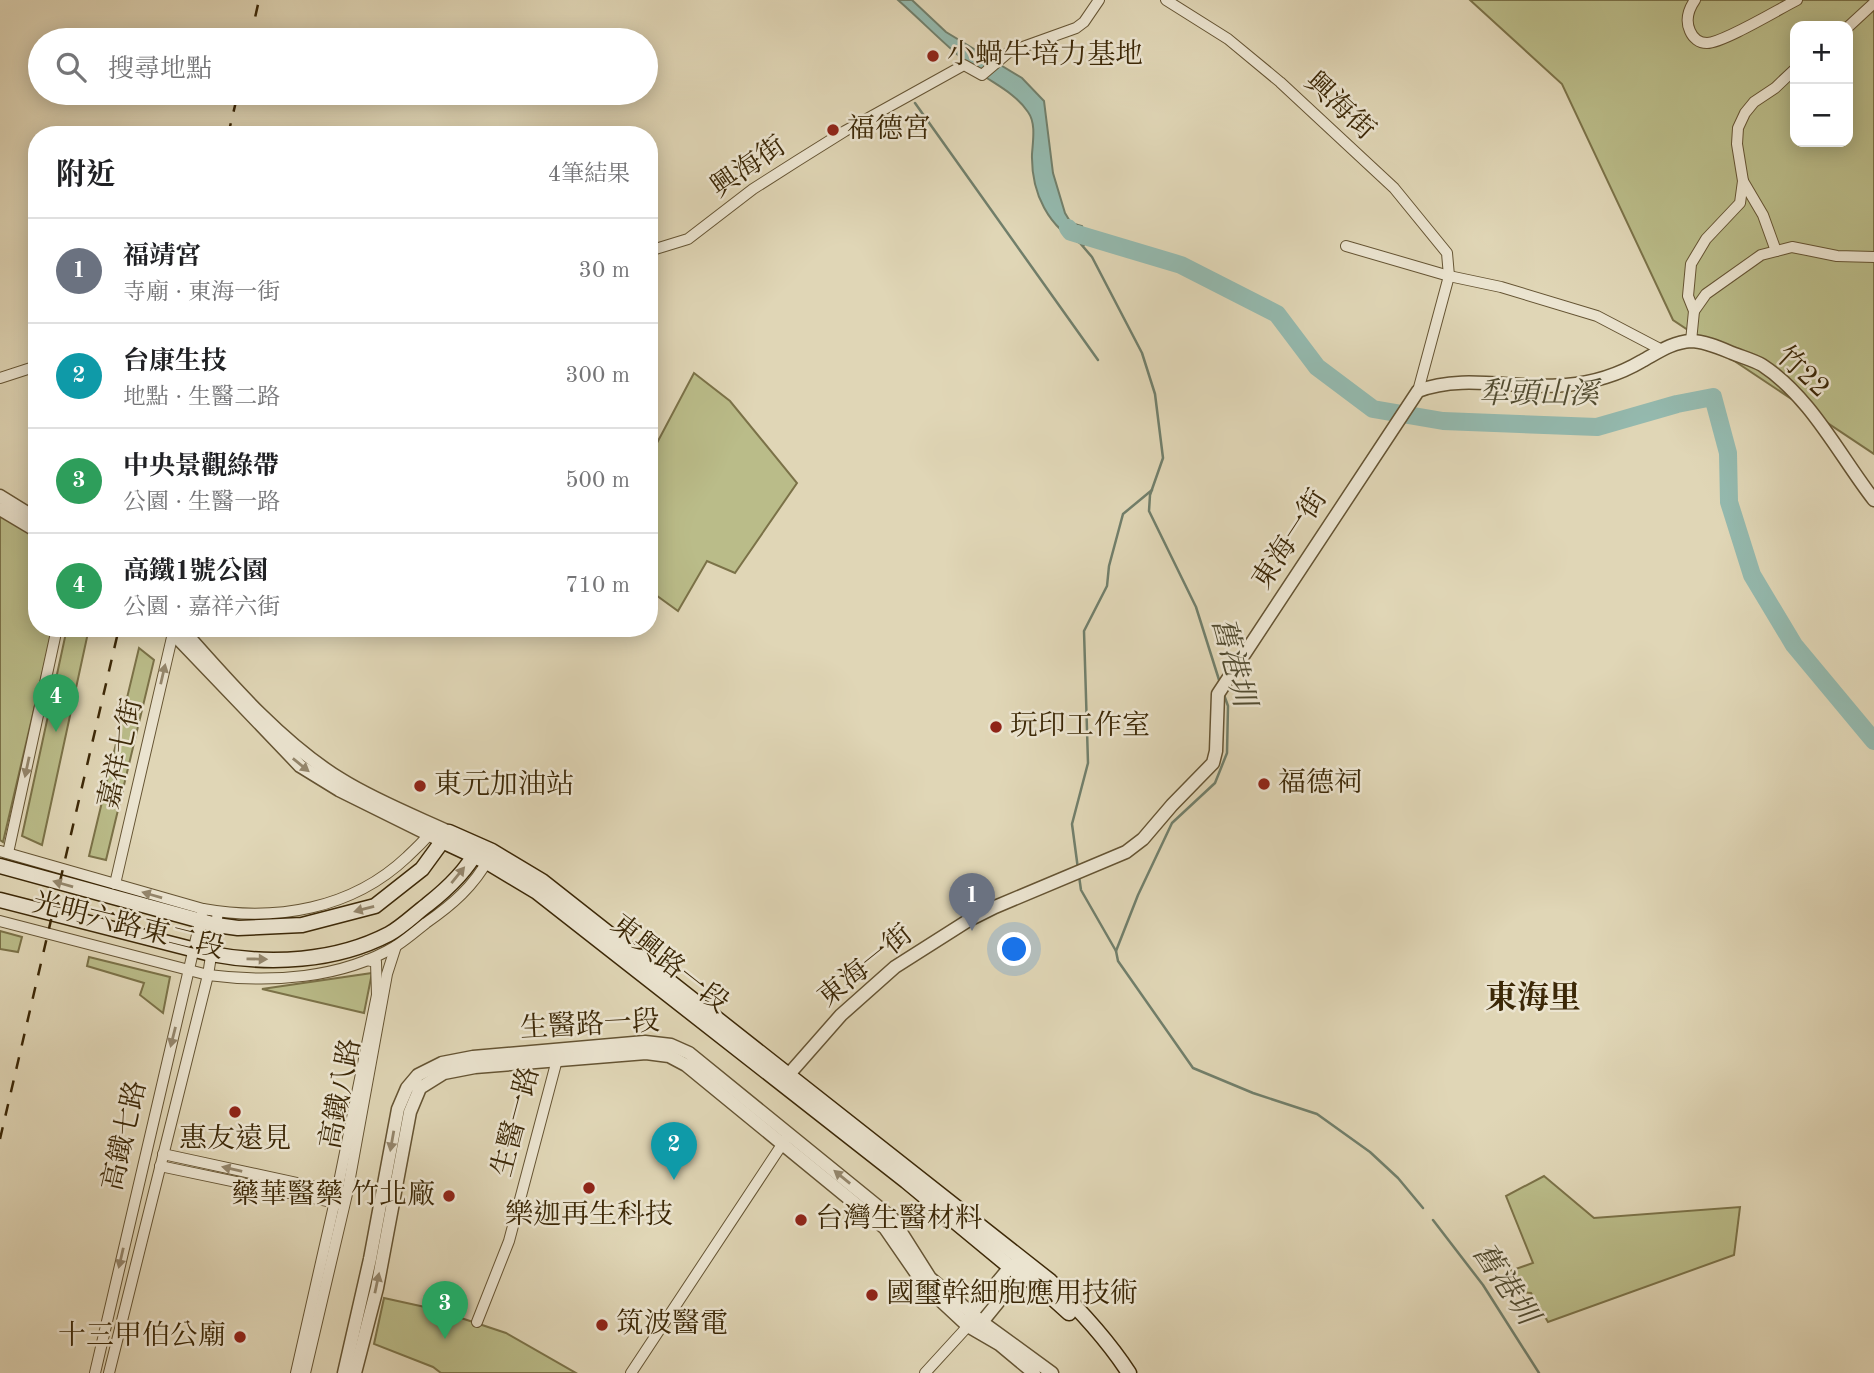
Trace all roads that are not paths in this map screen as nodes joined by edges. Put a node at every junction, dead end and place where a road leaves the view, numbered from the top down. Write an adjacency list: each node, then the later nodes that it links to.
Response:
1 (1099, 0): 10 (street, 興海街)
2 (1166, 0): 13 (street, 興海街)
3 (1695, 0): 4 (street)
4 (1797, 0)
5 (1874, 3): 6 (street)
6 (1853, 22)
7 (1790, 74): 8 (street)
8 (1743, 181): 11 (street); 14 (street)
9 (1346, 246): 13 (street)
10 (658, 248)
11 (1776, 251): 12 (street); 14 (street)
12 (1874, 257)
13 (1449, 276): 16 (street); 19 (street)
14 (1694, 311): 15 (street)
15 (1691, 341): 16 (street, 竹22 / 竹22); 21 (street, 竹22 / 竹22)
16 (1660, 349): 19 (street, 竹22)
17 (28, 369): 18 (street)
18 (0, 378)
19 (1418, 391): 44 (street, 東海一街)
20 (0, 496): 23 (street)
21 (1874, 500)
22 (0, 509): 24 (street)
23 (28, 513)
24 (28, 526)
25 (55, 637): 29 (street, one-way to 29)
26 (172, 637): 32 (street, 嘉祥七街, one-way to 26)
27 (180, 637): 28 (street, 東興路一段)
28 (439, 833): 30 (main road, 東興路一段); 35 (street, 光明六路東二段); 35 (main road, 光明六路東二段, one-way to 35)
29 (4, 852): 32 (street, 光明六路東二段)
30 (483, 853): 37 (street, 光明六路東二段); 39 (main road, 光明六路東二段, one-way to 30); 44 (main road, 東興路一段)
31 (0, 866): 34 (main road, 光明六路東二段, one-way to 31)
32 (114, 884): 34 (street, 光明六路東二段, one-way to 32)
33 (0, 900): 38 (main road, 光明六路東二段)
34 (201, 916): 35 (main road, 光明六路東二段); 38 (street, 高鐵七路)
35 (217, 919): 39 (street, 高鐵七路)
36 (0, 920): 41 (street, 光明六路東二段)
37 (396, 946): 40 (street, 光明六路東二段); 48 (street, 高鐵八路)
38 (194, 950): 39 (main road, 光明六路東二段); 41 (street, 高鐵七路)
39 (211, 954): 42 (street, 高鐵七路)
40 (367, 960): 42 (street, 光明六路東二段); 48 (street, 高鐵八路)
41 (190, 971): 42 (street, 光明六路東二段); 54 (street, 高鐵七路, one-way to 54)
42 (208, 975): 46 (street, 高鐵七路)
43 (558, 1056): 45 (street, 生醫路一段); 49 (street, 生醫路一段); 52 (street, 生醫一路)
44 (784, 1079): 50 (main road, 東興路一段)
45 (785, 1139): 51 (street, 生醫路一段, one-way to 45); 53 (street, 生醫路一段); 60 (street)
46 (163, 1154): 47 (street, 高鐵七路); 48 (street, one-way to 46)
47 (160, 1166): 48 (street); 55 (street, 高鐵七路)
48 (341, 1198): 56 (street, 高鐵八路); 57 (street, 高鐵八路)
49 (385, 1214): 58 (street, 生醫路一段); 59 (street, 生醫路一段, one-way to 49)
50 (1018, 1267): 51 (street); 64 (main road, 東興路一段); 65 (main road, 東興路一段)
51 (977, 1317): 53 (street); 63 (street, 生醫路一段)
52 (477, 1322)
53 (968, 1326): 61 (street); 62 (street, 生醫路一段)
54 (94, 1373)
55 (109, 1373)
56 (296, 1373)
57 (305, 1373)
58 (344, 1373)
59 (355, 1373)
60 (631, 1373)
61 (925, 1373)
62 (1034, 1373)
63 (1052, 1373)
64 (1119, 1373)
65 (1129, 1373)

